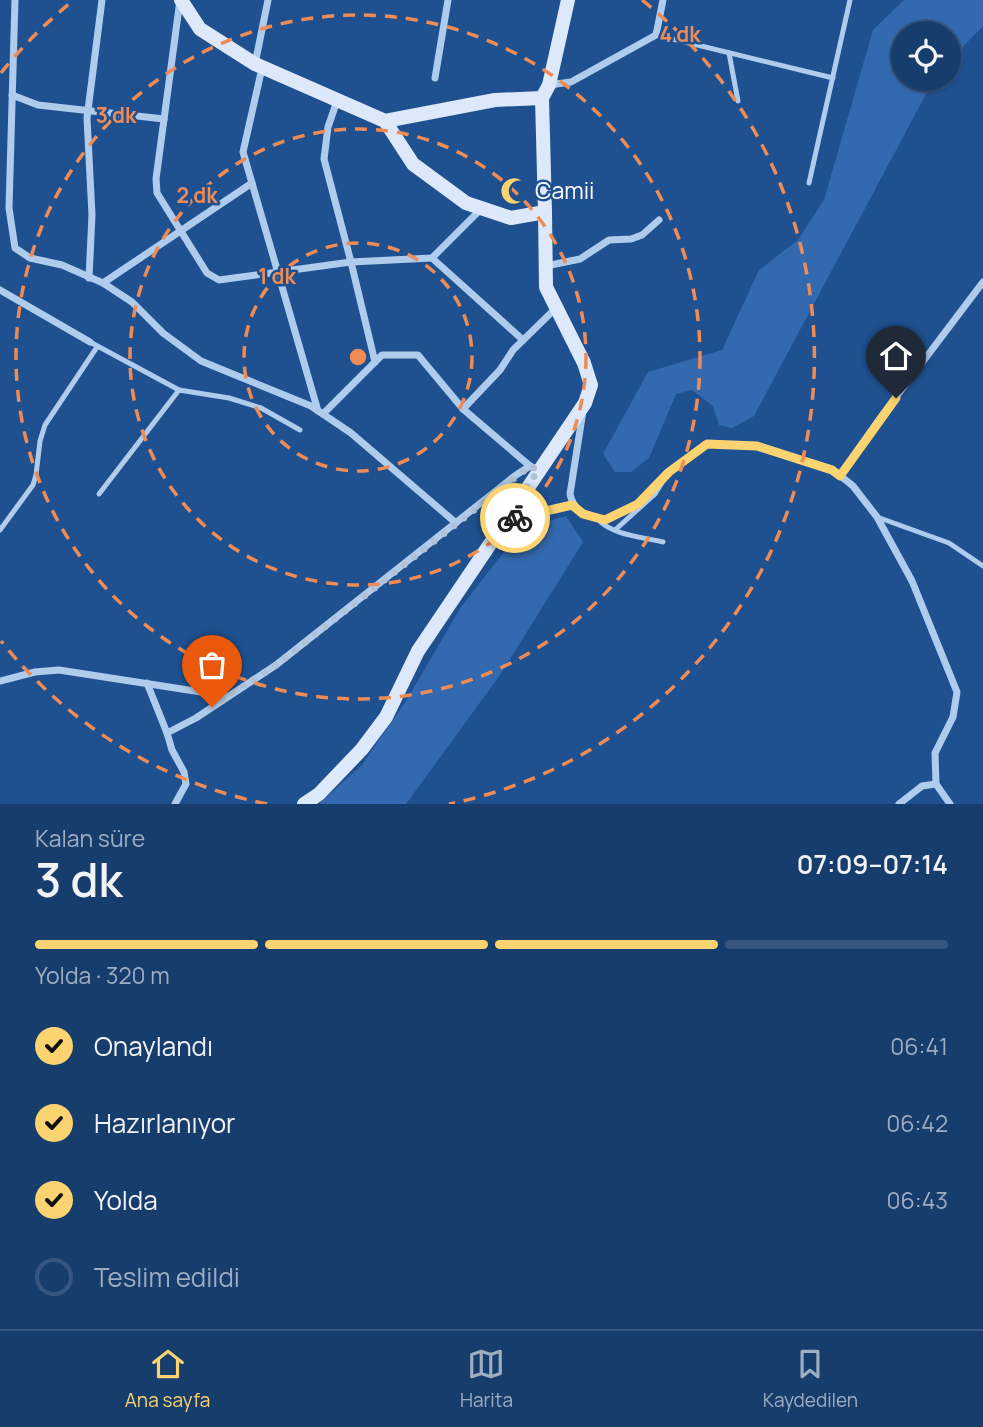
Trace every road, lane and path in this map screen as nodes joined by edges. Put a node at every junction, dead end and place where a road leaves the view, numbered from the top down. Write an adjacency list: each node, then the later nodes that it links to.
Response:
1 (15, 0): 15 (street)
2 (102, 0): 18 (street)
3 (268, 0): 11 (street)
4 (448, 0): 12 (street)
5 (568, 0): 14 (street)
6 (663, 0): 9 (street)
7 (850, 0): 13 (lane)
8 (181, 1): 11 (street); 19 (street)
9 (656, 35): 10 (lane); 14 (street)
10 (729, 53): 13 (lane); 17 (lane)
11 (259, 65): 16 (street); 21 (street)
12 (435, 78)
13 (833, 78): 22 (lane)
14 (545, 91): 20 (street); 24 (street)
15 (12, 95): 18 (street); 31 (street)
16 (337, 100): 20 (street); 28 (street)
17 (738, 101)
18 (88, 111): 19 (street); 31 (street)
19 (164, 119): 26 (street)
20 (385, 121): 23 (street)
21 (252, 183): 26 (street); 30 (street)
22 (809, 183)
23 (481, 208): 24 (street); 27 (street)
24 (545, 212): 29 (street)
25 (659, 220): 29 (street)
26 (182, 232): 30 (street); 33 (street)
27 (432, 258): 28 (street); 36 (street)
28 (351, 262): 30 (street); 38 (street)
29 (546, 266): 35 (street)
30 (278, 273): 42 (street)
31 (89, 278): 33 (street)
32 (983, 282): 46 (street)
33 (103, 283): 42 (street)
34 (0, 290): 37 (street)
35 (556, 307): 36 (street); 40 (street)
36 (523, 340): 41 (street)
37 (93, 344): 39 (lane); 53 (lane)
38 (375, 362): 41 (street); 42 (street)
39 (179, 390): 43 (lane); 47 (lane)
40 (585, 403): 44 (street); 48 (street)
41 (463, 409): 44 (street)
42 (320, 412): 52 (street)
43 (300, 430)
44 (534, 468): 51 (street); 52 (street)
45 (669, 472): 46 (street); 49 (street); 54 (lane)
46 (840, 476): 50 (street)
47 (99, 494)
48 (572, 505): 49 (street); 51 (street)
49 (597, 517): 54 (lane)
50 (877, 517): 56 (lane); 61 (street)
51 (506, 520): 63 (street)
52 (456, 523): 59 (street)
53 (0, 530)
54 (615, 530): 55 (lane)
55 (663, 542)
56 (983, 566)
57 (0, 681): 58 (street)
58 (147, 683): 59 (street); 60 (street)
59 (227, 696): 60 (street)
60 (167, 733): 62 (street)
61 (936, 784): 64 (street); 65 (street)
62 (175, 804)
63 (304, 804)
64 (899, 804)
65 (950, 804)

